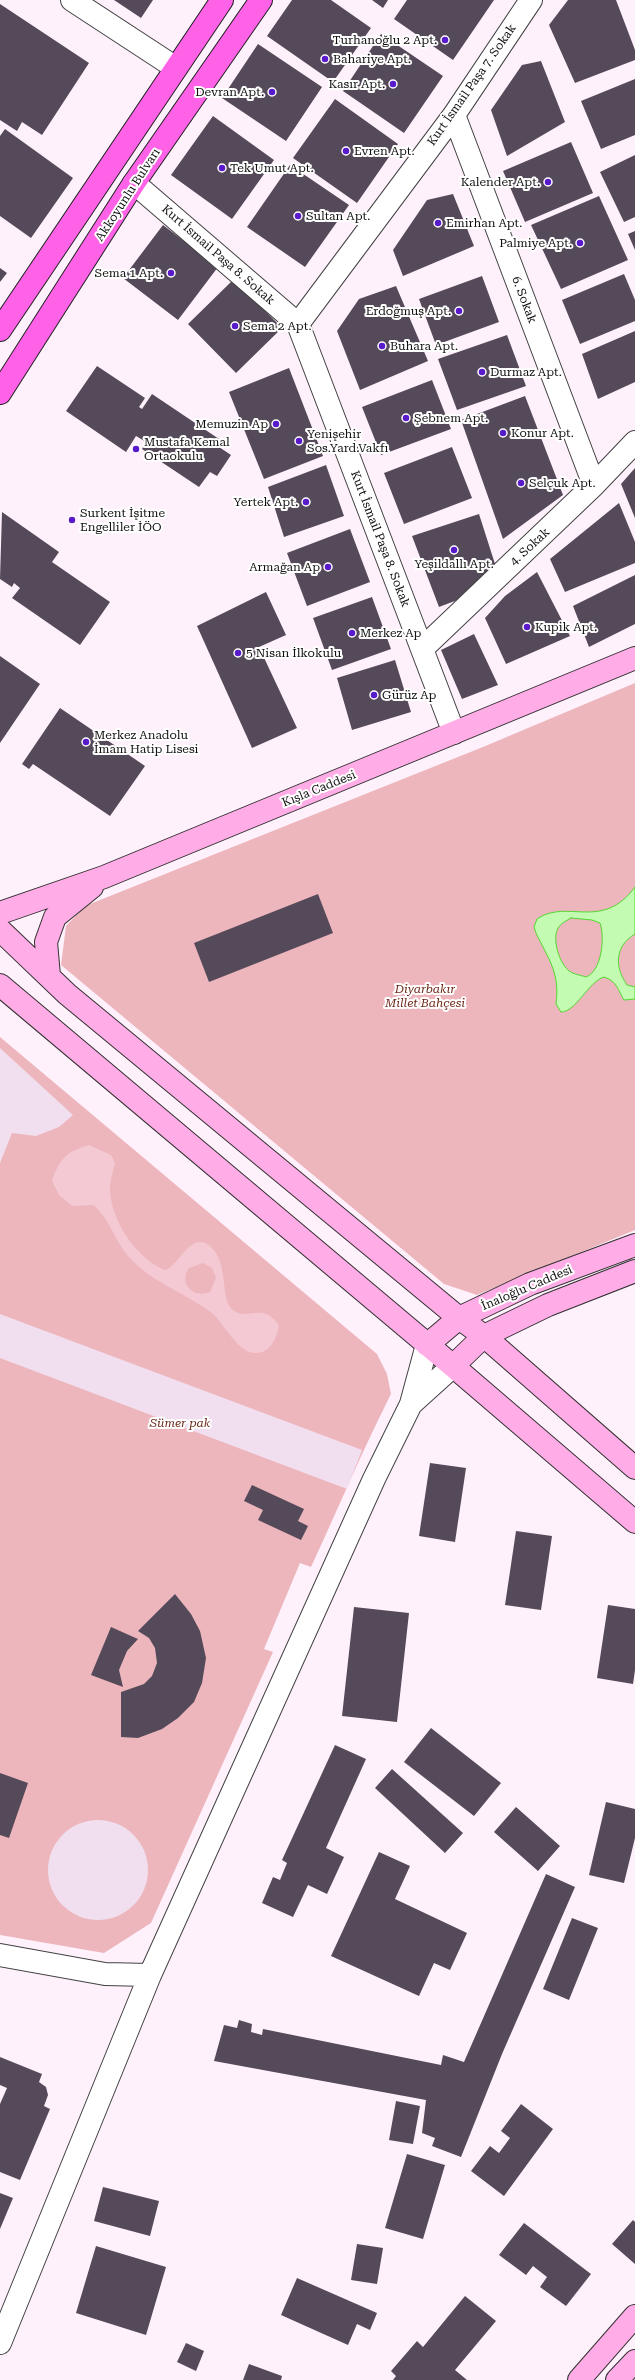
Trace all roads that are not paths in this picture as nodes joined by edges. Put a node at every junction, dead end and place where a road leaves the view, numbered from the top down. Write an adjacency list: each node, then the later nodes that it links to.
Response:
1 (72, 0): 5 (street)
2 (222, 0): 5 (main road)
3 (261, 0): 7 (main road, Akkoyunlu Bulvarı)
4 (530, 0): 6 (street, Kurt İsmail Paşa 7. Sokak)
5 (176, 68): 9 (main road)
6 (454, 115): 8 (street, Kurt İsmail Paşa 7. Sokak); 12 (street, 6. Sokak)
7 (134, 183): 8 (street, Kurt İsmail Paşa 8. Sokak); 10 (main road, Akkoyunlu Bulvarı)
8 (298, 324): 13 (street, Kurt İsmail Paşa 8. Sokak)
9 (0, 330)
10 (0, 393)
11 (635, 442): 12 (street, 4. Sokak)
12 (594, 485): 13 (street, 4. Sokak)
13 (422, 649): 15 (street, Kurt İsmail Paşa 8. Sokak)
14 (635, 658): 15 (main road, Kışla Caddesi)
15 (454, 733): 16 (main road, Kışla Caddesi)
16 (104, 877): 17 (main road, Kışla Caddesi); 19 (main road)
17 (0, 912)
18 (0, 930): 19 (main road)
19 (49, 976): 23 (main road)
20 (0, 986): 25 (main road)
21 (635, 1245): 23 (main road, İnaloğlu Caddesi)
22 (635, 1271): 24 (main road, İnaloğlu Caddesi)
23 (458, 1318): 24 (main road); 25 (main road, İnaloğlu Caddesi)
24 (484, 1336): 26 (main road, İnaloğlu Caddesi); 28 (main road)
25 (427, 1345): 26 (main road); 27 (street)
26 (453, 1366): 27 (street); 29 (main road)
27 (411, 1404): 31 (street)
28 (635, 1468)
29 (635, 1522)
30 (0, 1954): 31 (street)
31 (150, 1975): 33 (street)
32 (635, 2316): 35 (main road)
33 (0, 2343)
34 (635, 2361): 36 (main road)
35 (579, 2380)
36 (617, 2380)

